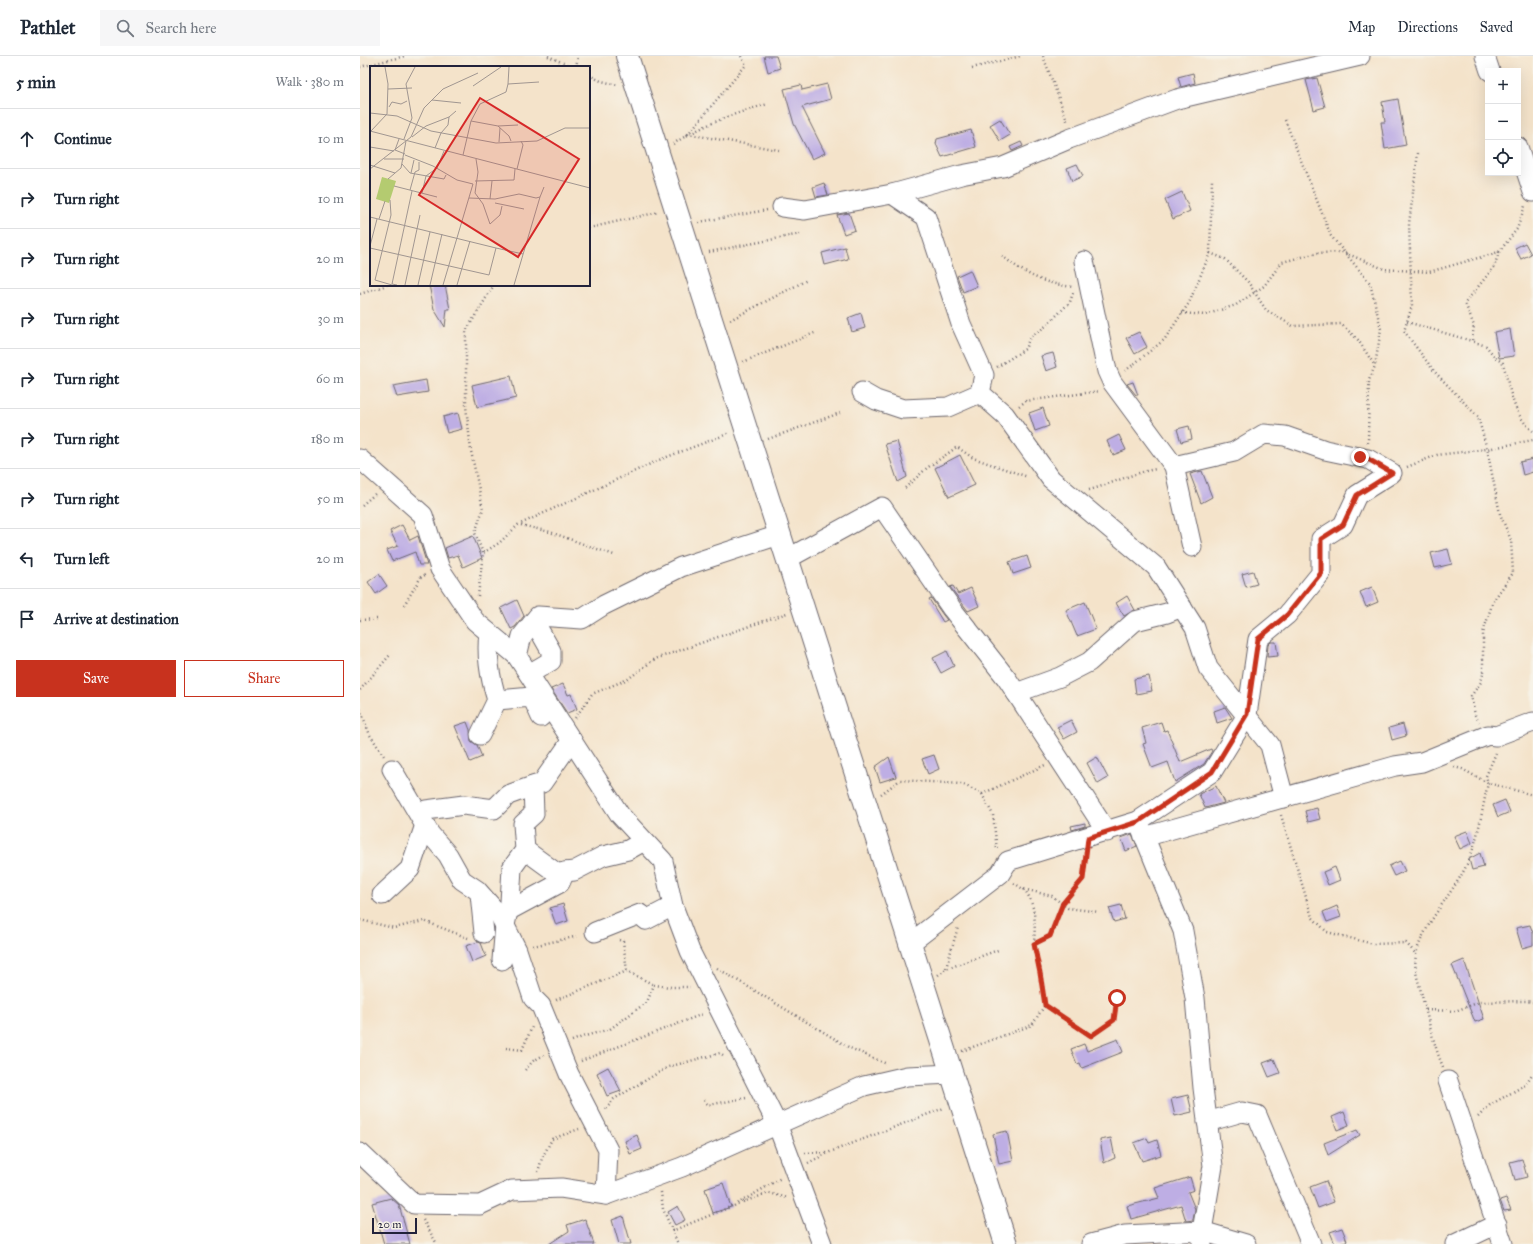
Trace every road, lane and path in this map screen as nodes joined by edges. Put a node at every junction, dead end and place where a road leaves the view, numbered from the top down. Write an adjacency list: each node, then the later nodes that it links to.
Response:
1 (405, 56): 12 (path)
2 (548, 56): 10 (path)
3 (578, 56): 11 (path)
4 (627, 56): 16 (highway)
5 (741, 56): 19 (path)
6 (1021, 56): 13 (path)
7 (1043, 56): 20 (path)
8 (1360, 56): 20 (street)
9 (1485, 56): 14 (street)
10 (570, 66)
11 (576, 66)
12 (360, 67)
13 (972, 68)
14 (1489, 68)
15 (590, 76): 16 (path)
16 (638, 90): 23 (highway)
17 (768, 104): 19 (path)
18 (1285, 120): 32 (path)
19 (688, 134): 21 (path); 23 (path)
20 (1070, 139): 26 (street)
21 (779, 150)
22 (1418, 153): 38 (path)
23 (658, 154): 29 (highway)
24 (1521, 159): 27 (street)
25 (1212, 180): 34 (path)
26 (892, 194): 28 (street); 52 (street)
27 (1530, 196): 33 (path)
28 (782, 207): 29 (path)
29 (678, 217): 30 (path); 35 (highway)
30 (590, 228)
31 (800, 234): 35 (path)
32 (1343, 252): 38 (path); 42 (path); 49 (path)
33 (1499, 252): 38 (path); 48 (path)
34 (1210, 253): 42 (path); 44 (path)
35 (690, 256): 46 (highway)
36 (1002, 256): 52 (path)
37 (1084, 261): 51 (street)
38 (1410, 270): 45 (path)
39 (807, 280): 46 (path)
40 (384, 286): 43 (path)
41 (493, 286): 69 (path)
42 (1254, 293): 44 (path); 49 (path)
43 (360, 294)
44 (1182, 313): 51 (path)
45 (1406, 322): 48 (path); 59 (path)
46 (713, 328): 50 (highway)
47 (817, 332): 50 (path)
48 (1472, 340): 56 (path)
49 (1375, 366): 61 (path)
50 (726, 369): 57 (highway)
51 (1112, 382): 55 (path); 62 (street)
52 (982, 384): 53 (street); 55 (street)
53 (862, 392)
54 (840, 413): 57 (path)
55 (1005, 414): 64 (street)
56 (1533, 431)
57 (748, 436): 66 (path); 67 (highway)
58 (1533, 440): 59 (path)
59 (1487, 449): 63 (path); 92 (path)
60 (360, 459): 72 (street)
61 (1368, 459): 62 (street); 63 (street)
62 (1174, 466): 64 (path); 68 (street)
63 (1392, 473): 88 (street)
64 (1057, 484): 65 (path); 74 (street)
65 (905, 488)
66 (520, 524): 69 (path); 70 (path)
67 (779, 535): 71 (highway); 79 (street)
68 (1192, 547)
69 (483, 553): 78 (path)
70 (614, 555)
71 (787, 559): 75 (highway); 85 (street)
72 (440, 569): 73 (path); 78 (street)
73 (404, 605)
74 (1182, 607): 85 (street); 88 (street)
75 (803, 608): 90 (path); 101 (highway)
76 (378, 619): 77 (path)
77 (360, 620)
78 (475, 621): 80 (street)
79 (534, 621): 82 (street); 83 (street)
80 (489, 633): 82 (street); 86 (street)
81 (390, 655): 84 (path)
82 (517, 656): 83 (street)
83 (529, 674): 90 (street)
84 (360, 690)
85 (1016, 693): 93 (street)
86 (497, 700): 90 (street); 91 (street)
87 (360, 709): 95 (path)
88 (1247, 714): 100 (street); 103 (street)
89 (1533, 722): 92 (street)
90 (565, 729): 97 (street); 106 (street)
91 (480, 735)
92 (1488, 735): 96 (path); 100 (street)
93 (1059, 759): 98 (path); 104 (street)
94 (1448, 766): 96 (path)
95 (392, 768): 102 (street)
96 (1488, 783): 99 (path); 124 (path)
97 (533, 786): 102 (street); 107 (street)
98 (982, 794): 101 (path); 109 (path)
99 (1533, 795)
100 (1281, 799): 103 (street); 124 (path)
101 (866, 805): 121 (highway)
102 (423, 821): 111 (street); 112 (street)
103 (1141, 829): 104 (street); 149 (street)
104 (1107, 832): 105 (street)
105 (1088, 838): 109 (street); 114 (path)
106 (644, 841): 108 (street); 115 (street)
107 (525, 850): 108 (street); 117 (street)
108 (565, 872): 117 (street)
109 (1000, 874): 110 (path); 113 (street)
110 (1023, 889): 114 (path); 122 (path)
111 (480, 894): 117 (street); 120 (street)
112 (382, 895)
113 (965, 899): 121 (street); 127 (path)
114 (1063, 903): 116 (path); 122 (path)
115 (673, 906): 119 (street); 130 (street)
116 (1099, 912)
117 (506, 918): 125 (street); 134 (street)
118 (360, 920): 120 (path)
119 (595, 932)
120 (484, 933)
121 (909, 944): 129 (highway)
122 (1034, 944): 133 (path)
123 (998, 950): 127 (path)
124 (1416, 954): 136 (path)
125 (502, 960)
126 (716, 967): 144 (path)
127 (946, 969): 129 (path)
128 (654, 985): 130 (path); 134 (path); 138 (path)
129 (923, 986): 140 (highway)
130 (710, 992): 135 (street)
131 (1117, 998): 133 (path)
132 (1533, 1002): 136 (path)
133 (1045, 1005): 140 (path)
134 (540, 1006): 137 (path); 138 (street)
135 (719, 1008): 141 (path); 146 (street)
136 (1426, 1010): 145 (path)
137 (506, 1048)
138 (558, 1048): 141 (street); 142 (path)
139 (726, 1057): 150 (path)
140 (950, 1065): 144 (street); 148 (highway)
141 (566, 1067): 150 (street)
142 (525, 1070)
143 (1533, 1073): 152 (path)
144 (907, 1076): 151 (street)
145 (1448, 1081): 152 (street)
146 (762, 1095): 147 (path); 151 (street)
147 (704, 1100)
148 (961, 1101): 153 (path); 168 (highway)
149 (1207, 1122): 164 (street); 171 (street)
150 (594, 1123): 157 (path); 158 (street)
151 (777, 1124): 155 (street); 156 (street)
152 (1464, 1130): 162 (street)
153 (830, 1152): 155 (path); 155 (path)
154 (360, 1153): 159 (street)
155 (791, 1161): 160 (path); 161 (street)
156 (659, 1176): 158 (street); 163 (path)
157 (534, 1189): 158 (street); 159 (street)
158 (606, 1195)
159 (414, 1204): 165 (path)
160 (734, 1206): 161 (path); 163 (path)
161 (808, 1206): 167 (street)
162 (1497, 1224): 172 (street); 173 (street)
163 (672, 1231): 166 (path)
164 (1202, 1237): 169 (street); 170 (street)
165 (438, 1244)
166 (678, 1244)
167 (822, 1244)
168 (1006, 1244)
169 (1091, 1244)
170 (1246, 1244)
171 (1311, 1244)
172 (1455, 1244)
173 (1503, 1244)

